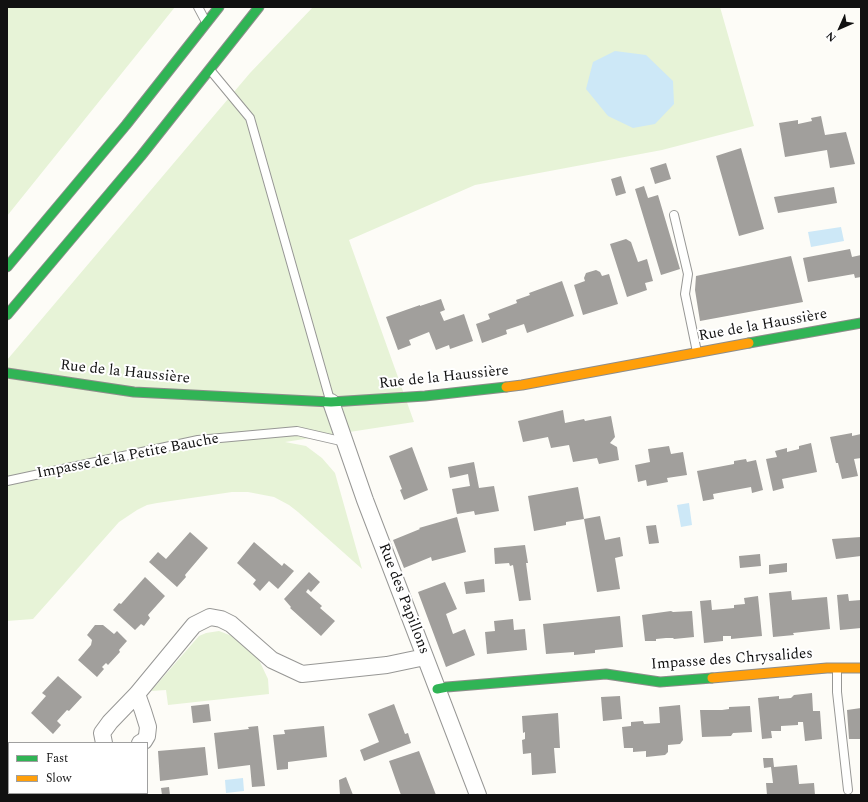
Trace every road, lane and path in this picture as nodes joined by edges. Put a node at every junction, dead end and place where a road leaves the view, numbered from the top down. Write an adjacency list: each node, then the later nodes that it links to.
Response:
1 (198, 7): 4 (lane)
2 (219, 7): 4 (main road)
3 (259, 7): 5 (main road)
4 (206, 23): 7 (main road)
5 (210, 70): 8 (main road); 12 (lane)
6 (674, 215): 10 (lane)
7 (7, 267)
8 (7, 315)
9 (861, 323): 10 (main road, Rue de la Haussière)
10 (697, 353): 12 (main road, Rue de la Haussière)
11 (7, 373): 12 (main road, Rue de la Haussière)
12 (331, 402): 13 (street, Rue des Papillons)
13 (345, 442): 14 (lane, Impasse de la Petite Bauche); 15 (street, Rue des Papillons)
14 (7, 480)
15 (425, 657): 18 (street, Rue des Papillons); 19 (street)
16 (837, 668): 17 (main road, Impasse des Chrysalides); 18 (main road, Impasse des Chrysalides); 22 (lane)
17 (861, 668)
18 (438, 689): 23 (street, Rue des Papillons)
19 (137, 694): 20 (street); 21 (street)
20 (104, 742)
21 (142, 742)
22 (848, 790)
23 (478, 795)

